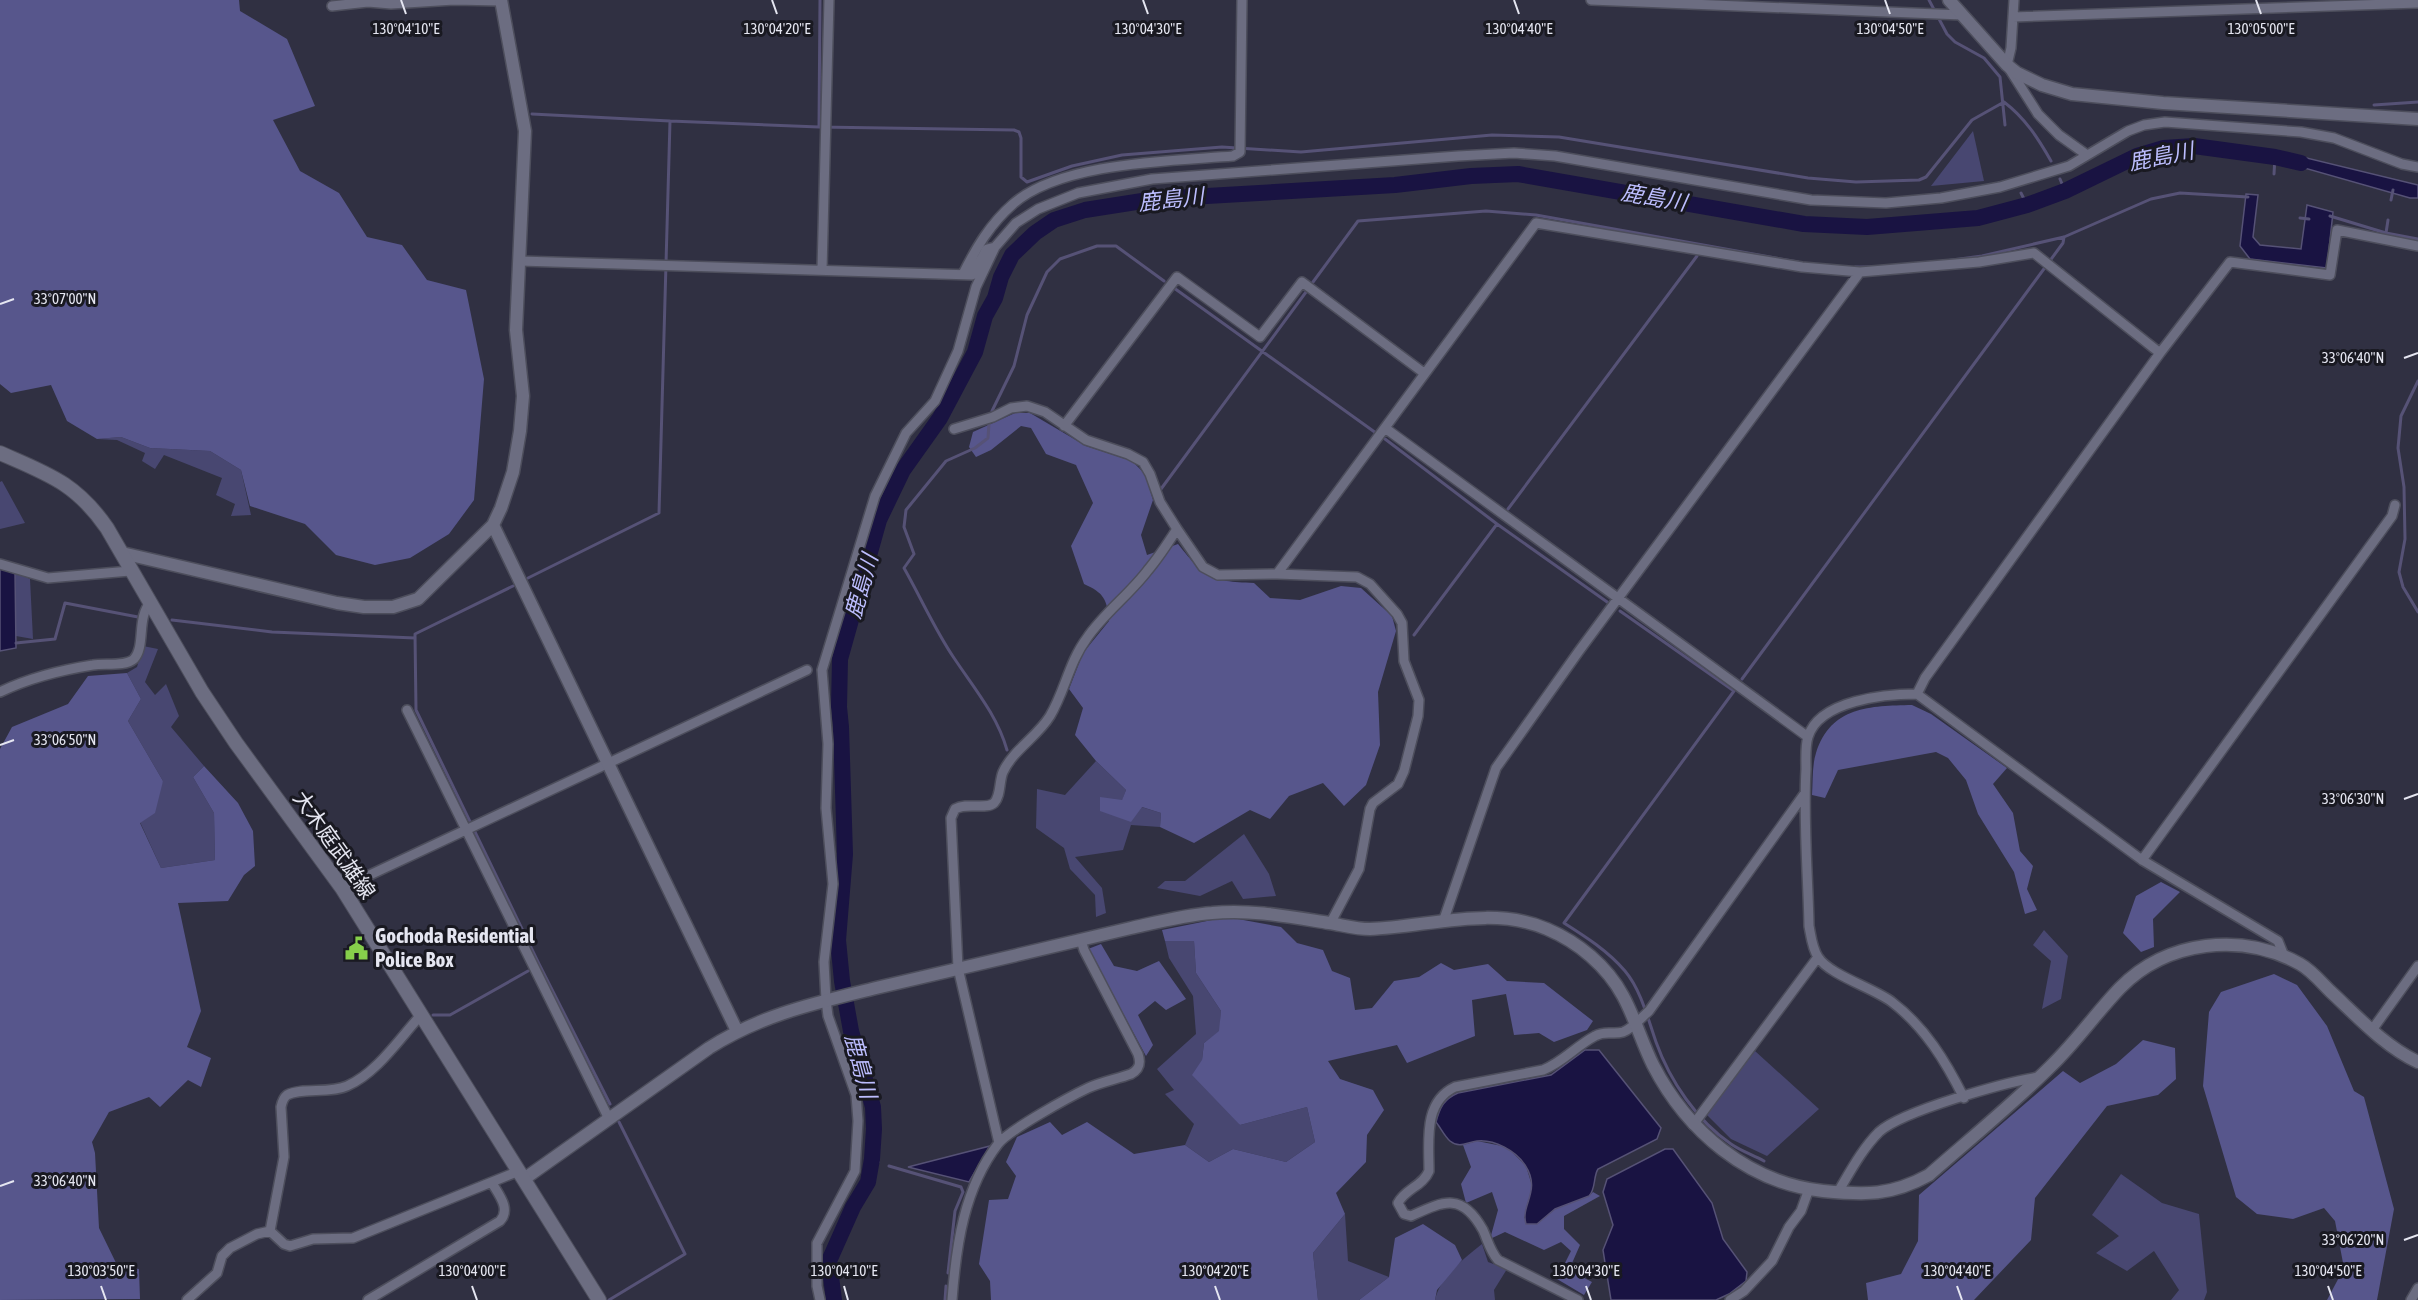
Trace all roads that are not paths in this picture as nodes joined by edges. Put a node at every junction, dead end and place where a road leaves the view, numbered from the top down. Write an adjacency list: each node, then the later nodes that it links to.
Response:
1 (501, 0): 7 (street); 19 (street)
2 (829, 0): 20 (street)
3 (1242, 0): 22 (street)
4 (1591, 0): 11 (street)
5 (1949, 0): 11 (street)
6 (2014, 0): 12 (street)
7 (421, 1): 10 (street)
8 (2418, 3): 9 (street)
9 (2301, 4): 12 (street)
10 (332, 6)
11 (1962, 15): 13 (street)
12 (2013, 17): 13 (street)
13 (2007, 65): 14 (street); 15 (street)
14 (2418, 119)
15 (2087, 154): 16 (street); 18 (street)
16 (2418, 167)
17 (2418, 246): 23 (street)
18 (995, 247): 22 (street); 55 (street)
19 (520, 261): 20 (street); 30 (street)
20 (822, 270): 22 (street)
21 (1860, 272): 23 (street); 24 (street); 36 (street)
22 (963, 274)
23 (2160, 353): 40 (street)
24 (1424, 374): 25 (street); 26 (street)
25 (1064, 426): 27 (street); 31 (street)
26 (1385, 428): 35 (street); 36 (street)
27 (954, 429)
28 (0, 453): 32 (main road, 大木庭武雄線)
29 (2395, 505): 46 (street)
30 (493, 525): 32 (street); 43 (street)
31 (1177, 529): 35 (street); 54 (street)
32 (122, 553): 34 (main road, 大木庭武雄線)
33 (0, 564): 34 (street)
34 (130, 571): 37 (main road, 大木庭武雄線)
35 (1277, 574): 49 (street)
36 (1619, 598): 42 (street); 48 (street)
37 (151, 602): 39 (street); 47 (main road, 大木庭武雄線)
38 (807, 670): 43 (street)
39 (0, 692)
40 (1917, 694): 42 (street); 46 (street)
41 (407, 710): 45 (street)
42 (1808, 737): 44 (street)
43 (608, 765): 45 (street); 59 (street)
44 (1805, 792): 52 (street); 57 (street)
45 (466, 831): 47 (street); 63 (street)
46 (2142, 860): 51 (street)
47 (342, 888): 56 (main road, 大木庭武雄線)
48 (1443, 922): 49 (street); 57 (street)
49 (1330, 924): 50 (street)
50 (1081, 940): 54 (street); 65 (street)
51 (2283, 956): 58 (street); 61 (street)
52 (1818, 957): 62 (street); 64 (street)
53 (2418, 966): 58 (street)
54 (958, 968): 55 (street); 65 (street)
55 (826, 1000): 59 (street); 75 (street)
56 (421, 1015): 66 (main road, 大木庭武雄線); 70 (street)
57 (1635, 1023): 64 (street); 77 (street)
58 (2372, 1030): 60 (street)
59 (737, 1031): 63 (street)
60 (2418, 1062)
61 (2039, 1077): 62 (street); 69 (street)
62 (1964, 1098): 69 (street)
63 (609, 1119): 66 (street)
64 (1693, 1125): 68 (street)
65 (999, 1143): 76 (street)
66 (522, 1175): 67 (street); 74 (main road, 大木庭武雄線)
67 (492, 1183): 70 (street); 73 (street)
68 (1809, 1189): 69 (street); 78 (street)
69 (1838, 1192)
70 (270, 1230): 72 (street)
71 (2418, 1288): 79 (street)
72 (187, 1300)
73 (368, 1300)
74 (599, 1300)
75 (820, 1300)
76 (952, 1300)
77 (1578, 1300)
78 (1730, 1300)
79 (2411, 1300)

